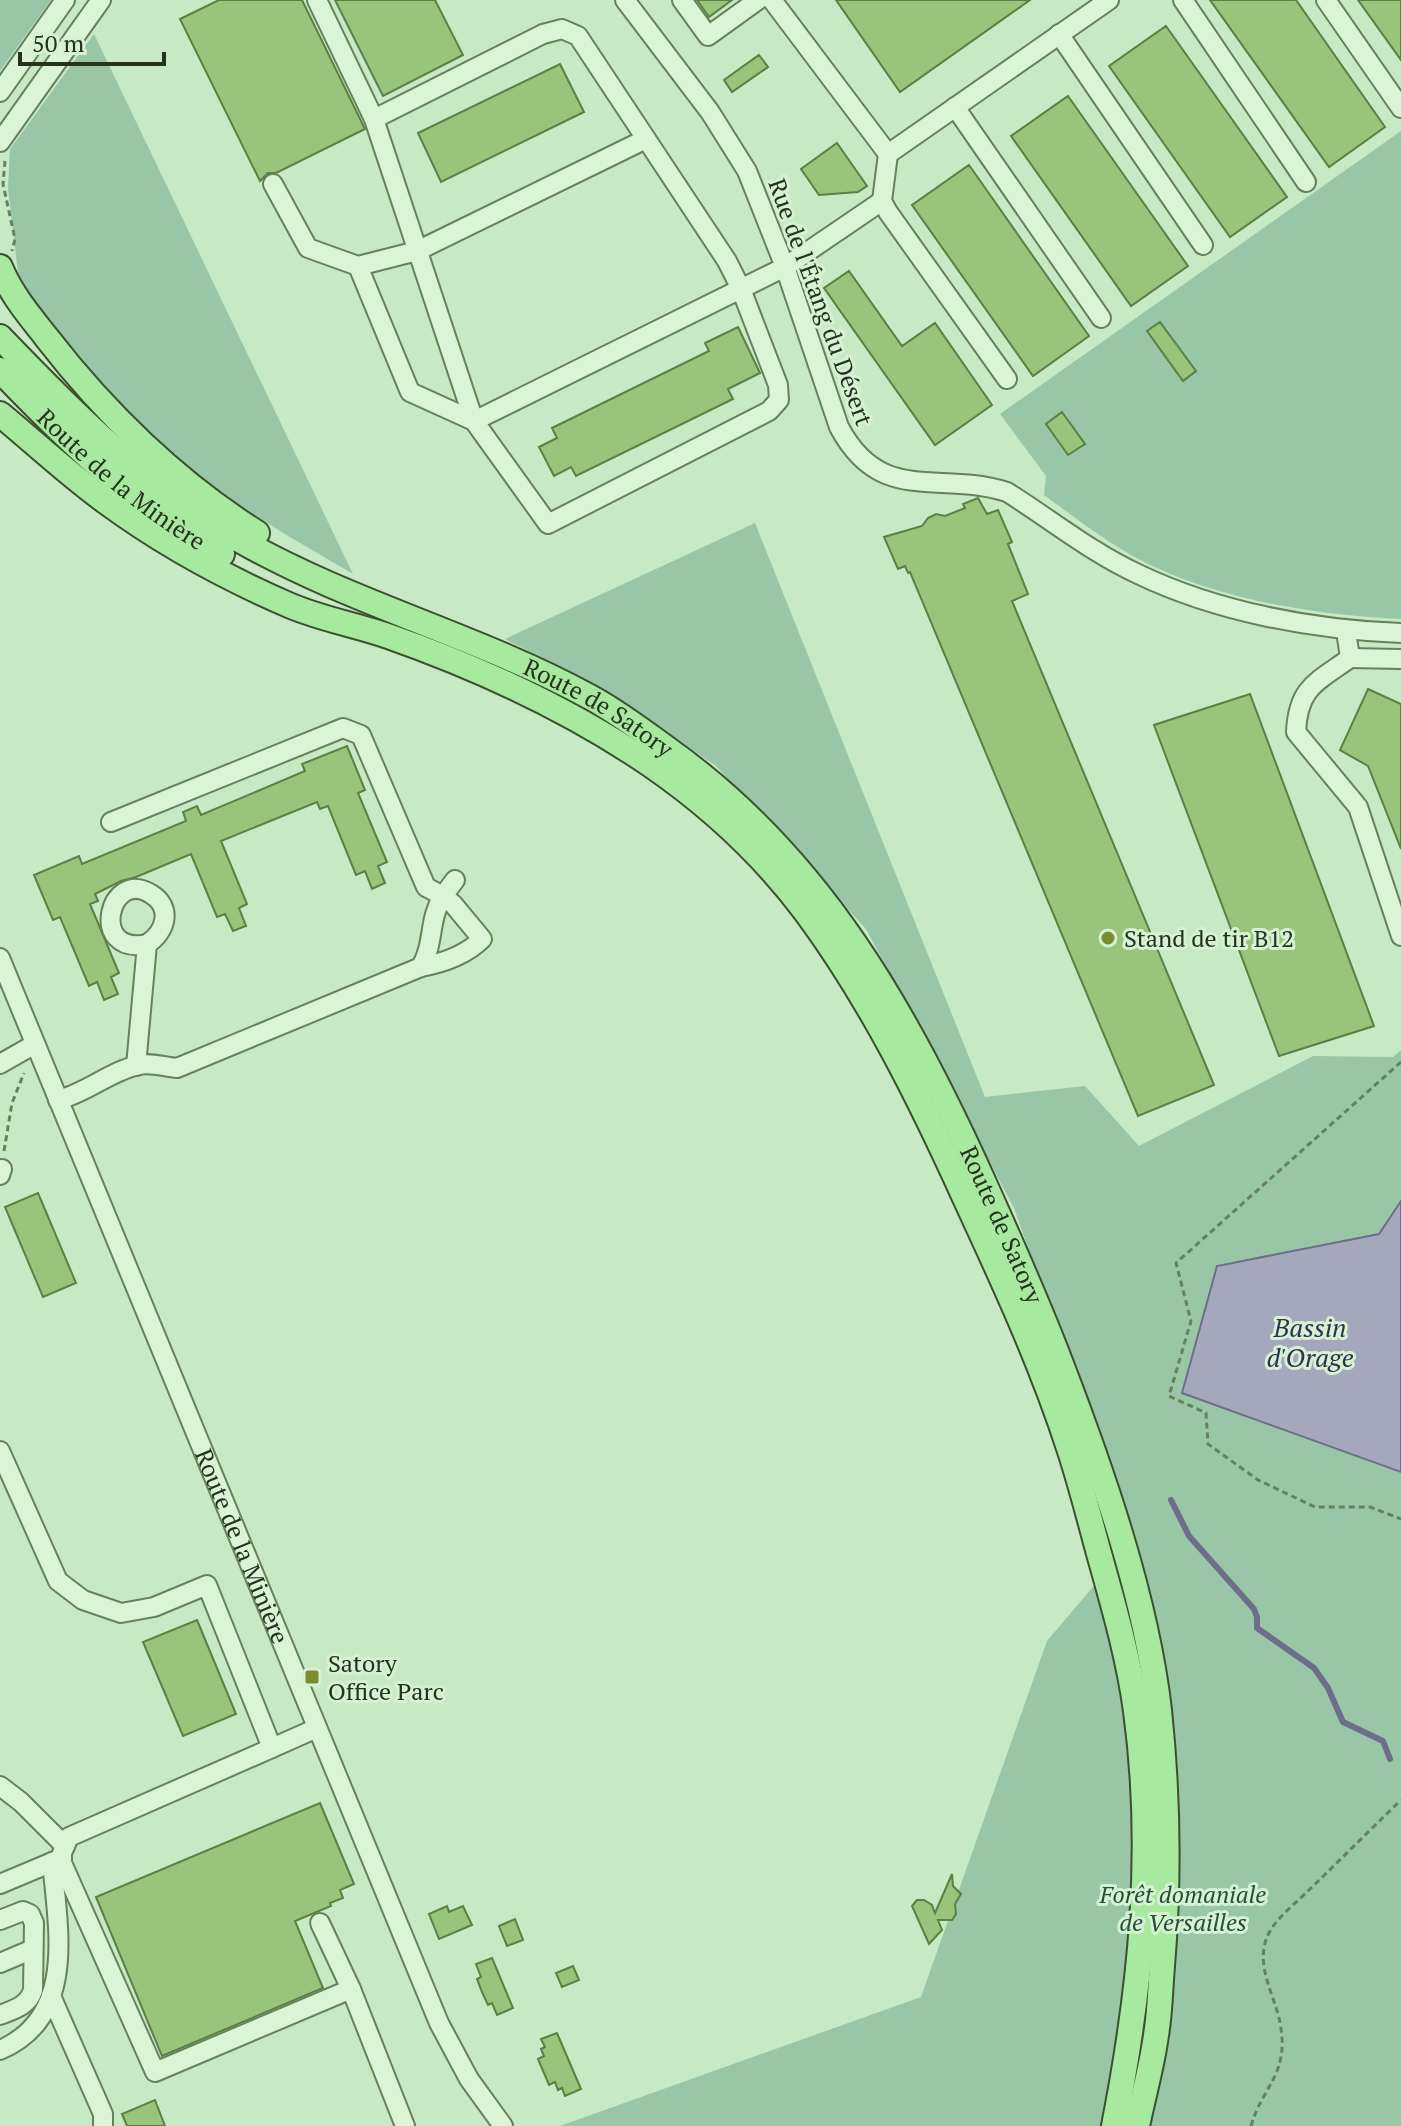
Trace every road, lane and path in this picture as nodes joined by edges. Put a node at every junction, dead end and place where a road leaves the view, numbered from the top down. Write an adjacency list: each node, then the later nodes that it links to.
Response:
1 (65, 0): 12 (street)
2 (101, 0): 17 (street)
3 (317, 0): 15 (street)
4 (625, 0): 26 (street, Rue de l'Étang du Désert)
5 (682, 0): 6 (street)
6 (758, 0)
7 (772, 0): 18 (street)
8 (1109, 0): 11 (street)
9 (1183, 0): 19 (street)
10 (1326, 0): 14 (street)
11 (1059, 34): 13 (street); 22 (street)
12 (0, 92)
13 (955, 107): 18 (street); 28 (street)
14 (1401, 108)
15 (374, 119): 16 (street); 23 (street)
16 (646, 139): 23 (street); 27 (street)
17 (3, 150): 24 (path)
18 (888, 154): 21 (street)
19 (1306, 182)
20 (273, 184): 25 (street)
21 (882, 201): 26 (street); 31 (street)
22 (1203, 245)
23 (417, 251): 25 (street); 33 (street)
24 (6, 262): 34 (main road)
25 (358, 266): 33 (street)
26 (785, 267): 27 (street); 35 (street, Rue de l'Étang du Désert)
27 (741, 289): 33 (street); 33 (street)
28 (1101, 318)
29 (0, 337): 34 (main road, Route de la Minière)
30 (0, 370): 37 (main road, Route de la Minière)
31 (1007, 379)
32 (0, 414): 37 (main road)
33 (474, 421)
34 (364, 600): 74 (main road, Route de Satory)
35 (1346, 631): 36 (street, Rue de l'Étang du Désert); 38 (street)
36 (1401, 633)
37 (386, 635): 73 (main road, Route de Satory)
38 (1350, 658): 39 (street); 43 (street)
39 (1401, 659)
40 (111, 822): 42 (street)
41 (455, 880): 42 (street)
42 (443, 896): 46 (street); 46 (street)
43 (1401, 936)
44 (147, 944): 50 (street)
45 (0, 958): 47 (street, Route de la Minière)
46 (421, 967): 50 (street)
47 (35, 1044): 49 (street); 51 (street, Route de la Minière)
48 (1401, 1062): 55 (path)
49 (0, 1064)
50 (136, 1066): 51 (street)
51 (58, 1100): 56 (street, Route de la Minière)
52 (12, 1103): 53 (path)
53 (1, 1172)
54 (0, 1451): 57 (street)
55 (1401, 1519)
56 (317, 1728): 57 (street); 72 (street, Route de la Minière)
57 (272, 1748): 60 (street)
58 (0, 1786): 60 (street)
59 (1401, 1800): 75 (path)
60 (60, 1855): 61 (street); 66 (street); 67 (street)
61 (0, 1884)
62 (0, 1920): 64 (street)
63 (320, 1923): 66 (street)
64 (33, 1949): 65 (street); 68 (street)
65 (0, 1963)
66 (351, 1989): 71 (street)
67 (51, 1996): 69 (street); 70 (street)
68 (0, 2015)
69 (0, 2050)
70 (103, 2126)
71 (405, 2126)
72 (503, 2126)
73 (1114, 2126)
74 (1137, 2126)
75 (1251, 2126)

